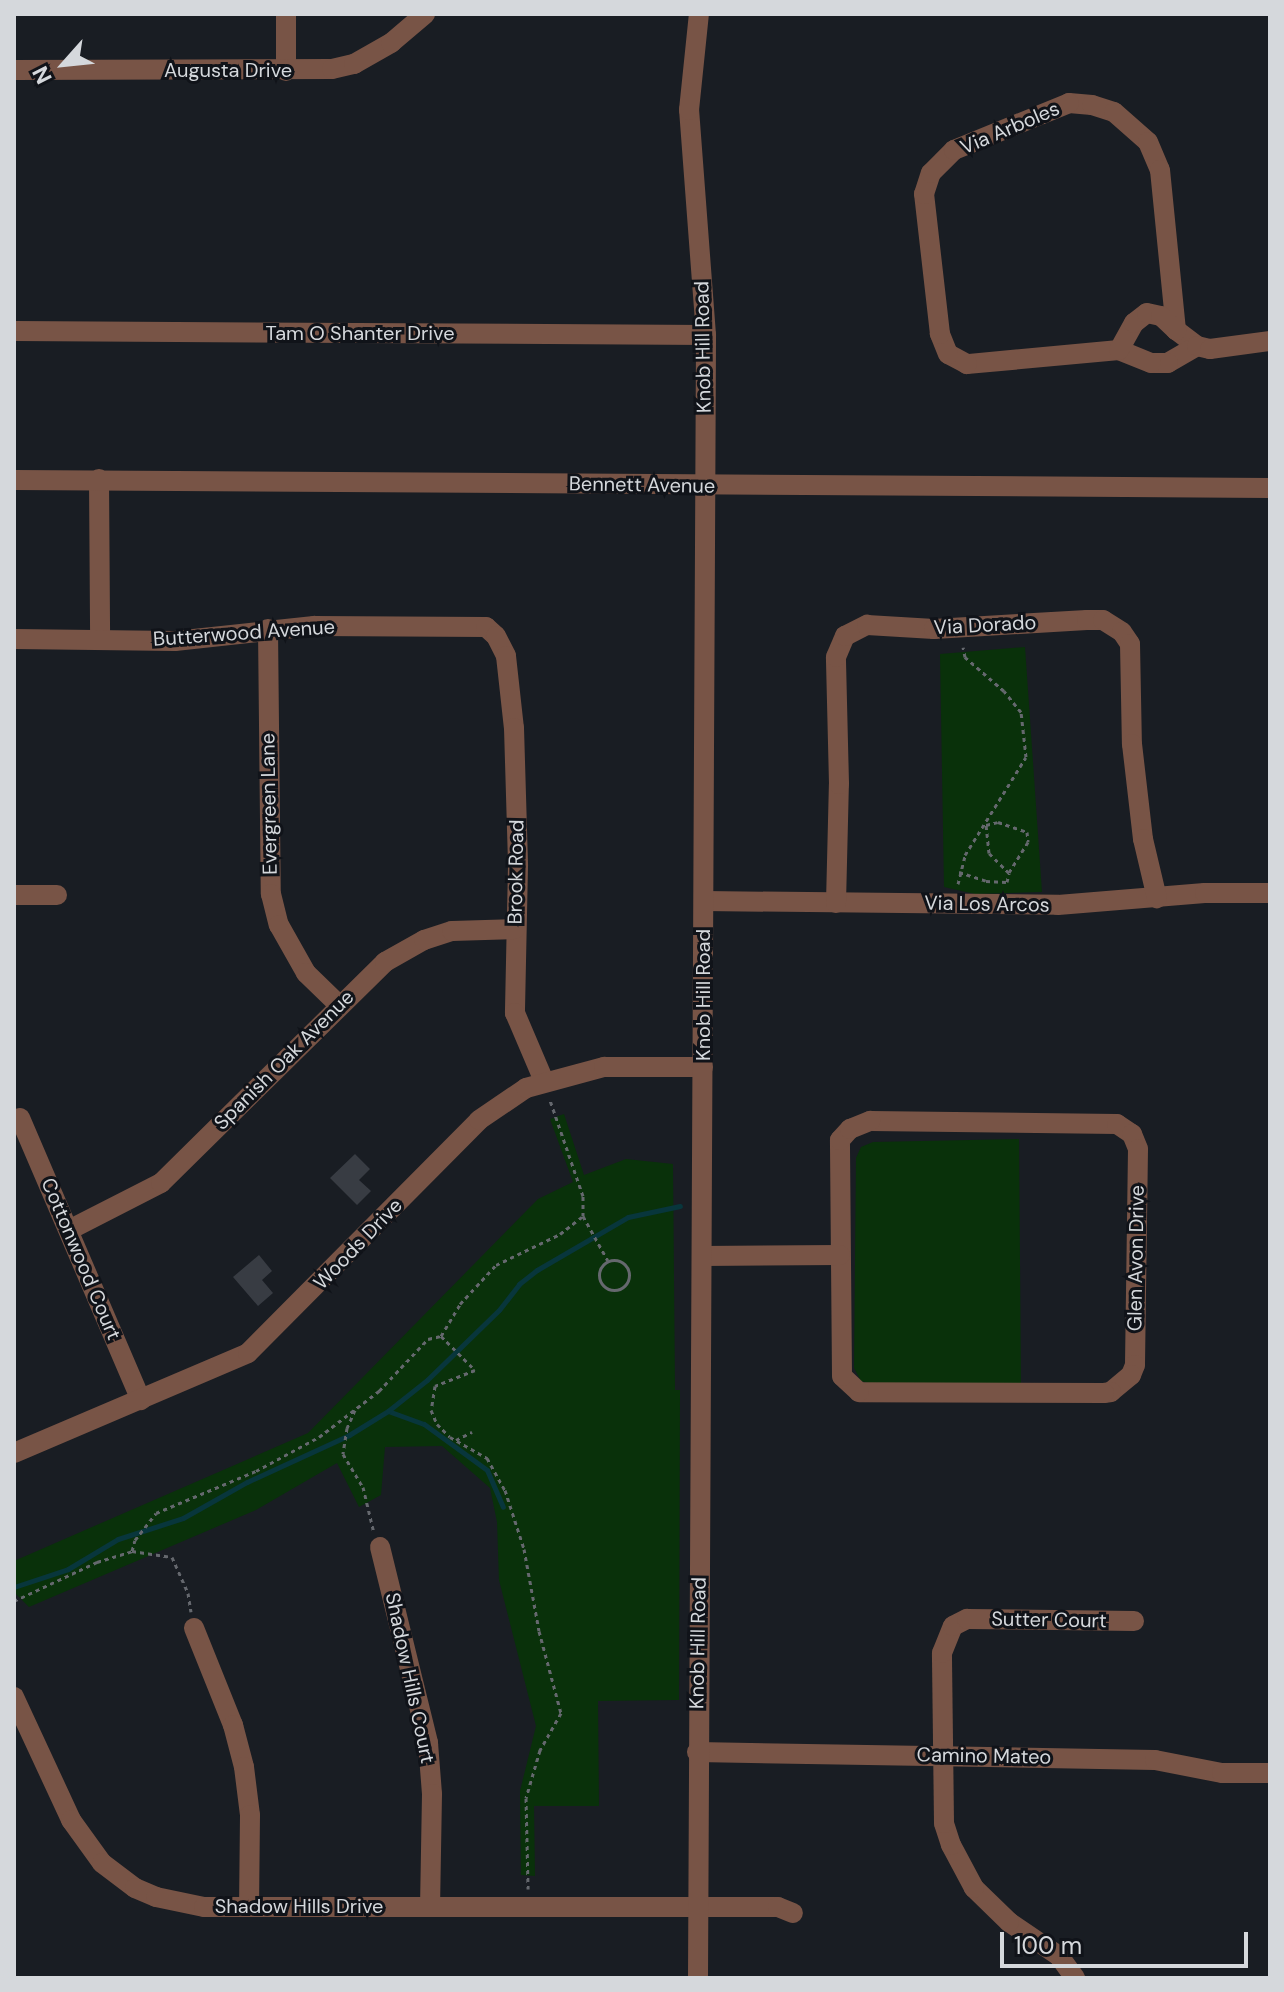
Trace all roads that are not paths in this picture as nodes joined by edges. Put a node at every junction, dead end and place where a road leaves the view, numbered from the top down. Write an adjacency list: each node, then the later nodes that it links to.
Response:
1 (286, 14): 5 (street)
2 (425, 14): 5 (street, Augusta Drive)
3 (699, 14): 8 (street, Knob Hill Road)
4 (14, 70): 5 (street, Augusta Drive)
5 (286, 71)
6 (1176, 330): 10 (street); 11 (street); 11 (street, Via Arboles)
7 (14, 331): 8 (street, Tam O Shanter Drive)
8 (706, 335): 14 (street, Knob Hill Road)
9 (1270, 341): 10 (street)
10 (1197, 346): 11 (street, Via Arboles)
11 (1119, 350)
12 (99, 479): 13 (street, Bennett Avenue); 14 (street, Bennett Avenue); 18 (street)
13 (14, 480)
14 (705, 485): 15 (street, Bennett Avenue); 24 (street, Knob Hill Road)
15 (1270, 488)
16 (268, 629): 18 (street, Butterwood Avenue); 19 (street, Butterwood Avenue); 27 (street, Evergreen Lane)
17 (14, 639): 18 (street, Butterwood Avenue)
18 (100, 640)
19 (506, 656): 26 (street, Brook Road)
20 (1270, 893): 23 (street, Via Los Arcos)
21 (14, 895): 22 (street)
22 (57, 895)
23 (1157, 898): 25 (street, Via Los Arcos); 25 (street, Via Dorado)
24 (704, 901): 25 (street, Via Los Arcos); 28 (street, Knob Hill Road)
25 (836, 903)
26 (515, 929): 27 (street, Spanish Oak Avenue); 29 (street, Brook Road)
27 (339, 1005): 31 (street, Spanish Oak Avenue)
28 (703, 1067): 29 (street, Woods Drive); 33 (street, Knob Hill Road)
29 (544, 1081): 34 (street, Woods Drive)
30 (20, 1118): 31 (street, Cottonwood Court)
31 (69, 1230): 34 (street, Cottonwood Court)
32 (840, 1255): 32 (street, Glen Avon Drive); 33 (street)
33 (702, 1256): 40 (street, Knob Hill Road)
34 (141, 1400): 35 (street, Woods Drive)
35 (14, 1453)
36 (380, 1547): 44 (street, Shadow Hills Court)
37 (1134, 1621): 41 (street, Sutter Court)
38 (194, 1628): 43 (street)
39 (14, 1697): 43 (street, Shadow Hills Drive)
40 (697, 1752): 41 (street, Camino Mateo); 45 (street, Knob Hill Road)
41 (941, 1755): 42 (street, Camino Mateo); 48 (street, Sutter Court)
42 (1270, 1773)
43 (249, 1905): 44 (street, Shadow Hills Drive)
44 (430, 1906): 45 (street, Shadow Hills Drive)
45 (696, 1907): 46 (street, Shadow Hills Drive); 47 (street, Knob Hill Road)
46 (793, 1913)
47 (698, 1978)
48 (1075, 1978)

